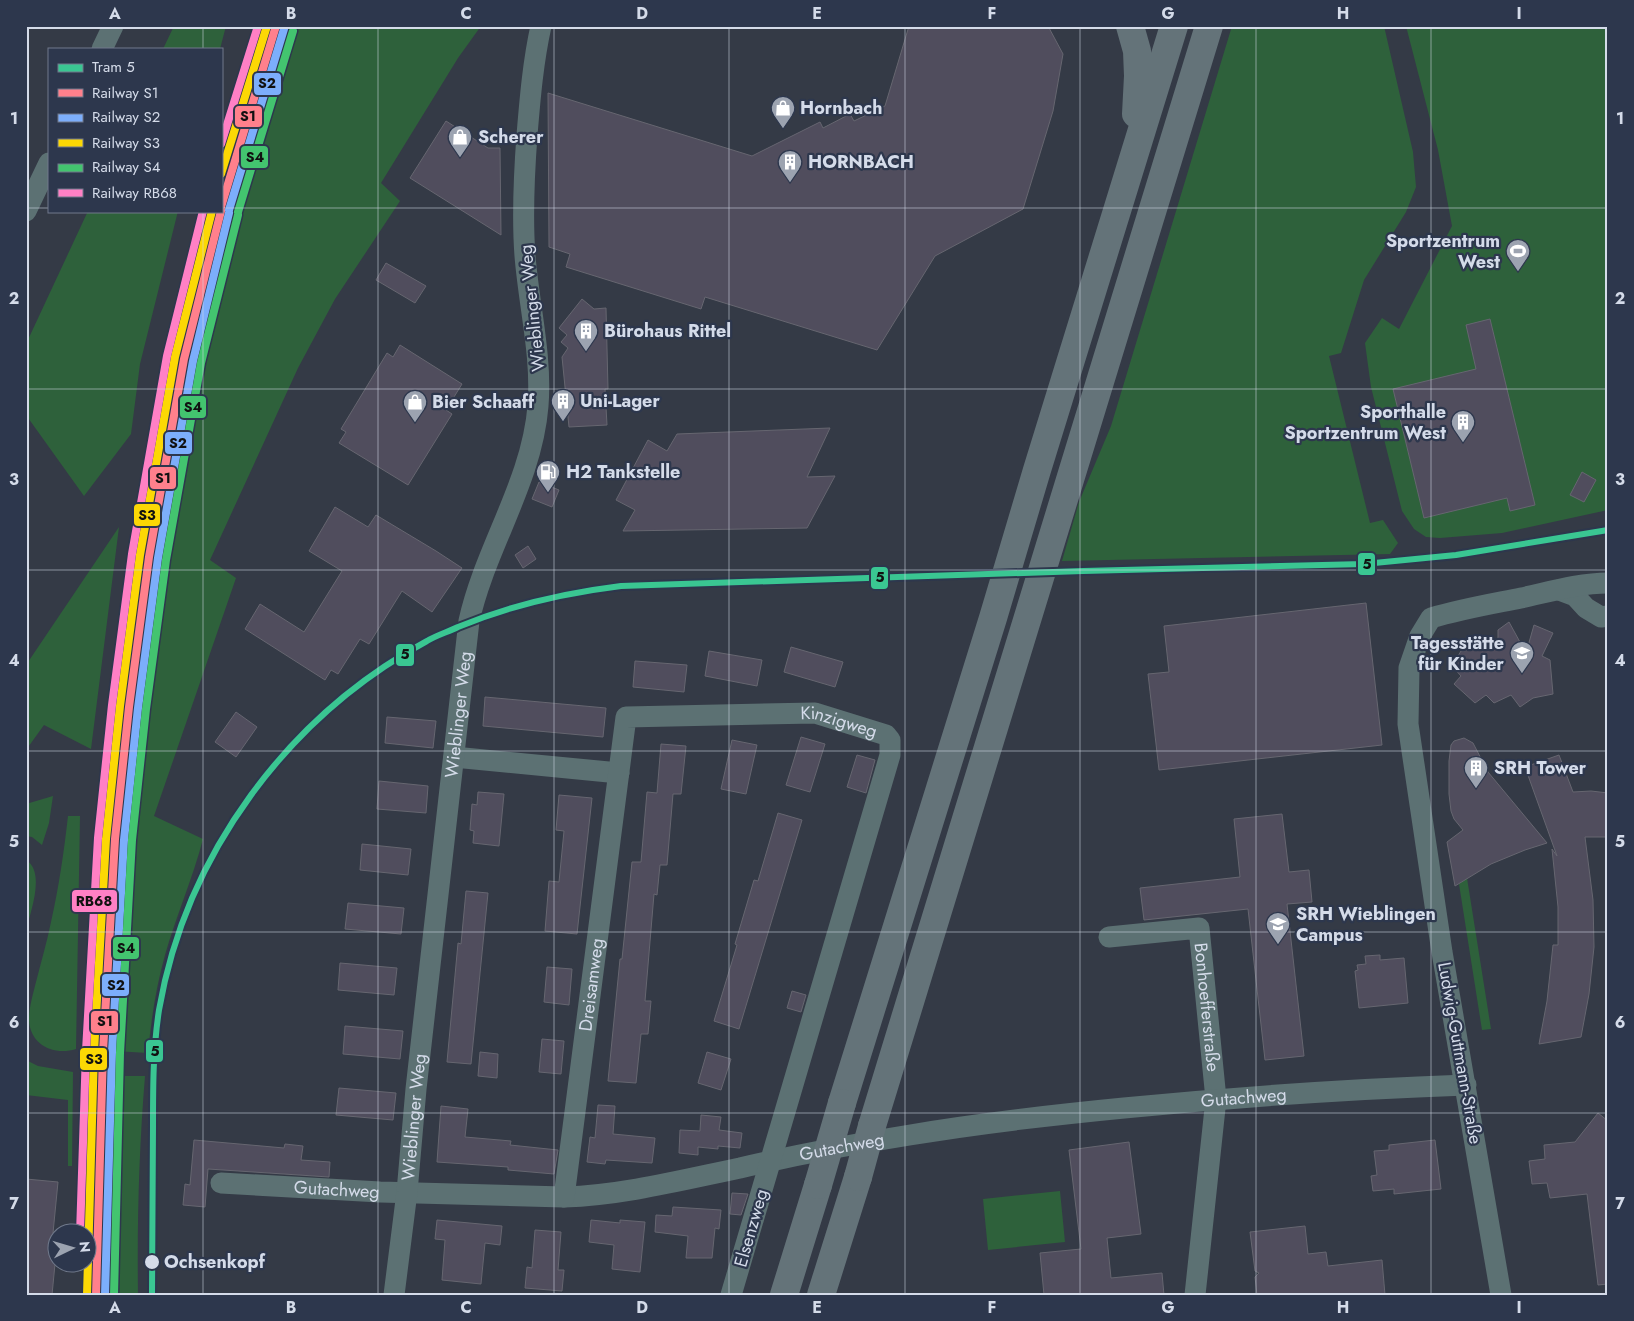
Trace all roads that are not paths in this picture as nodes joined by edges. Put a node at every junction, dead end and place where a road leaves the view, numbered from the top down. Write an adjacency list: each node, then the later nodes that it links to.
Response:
1 (112, 26): 6 (street)
2 (541, 26): 13 (street, Wieblinger Weg)
3 (1130, 26): 7 (highway)
4 (1174, 26): 7 (highway)
5 (1209, 26): 25 (highway, bridge)
6 (102, 48)
7 (1135, 151): 24 (highway, bridge)
8 (48, 165): 9 (street)
9 (26, 211)
10 (1608, 583): 11 (street, Ludwig-Guttmann-Straße)
11 (1559, 590): 12 (street); 16 (street, Ludwig-Guttmann-Straße)
12 (1608, 616)
13 (454, 757): 14 (street); 20 (street, Wieblinger Weg)
14 (619, 772): 18 (street, Kinzigweg); 21 (street, Dreisamweg)
15 (1109, 937): 17 (street, Bonhoefferstraße)
16 (1466, 1085): 17 (street, Gutachweg); 27 (street, Ludwig-Guttmann-Straße)
17 (1216, 1099): 18 (street, Gutachweg); 26 (street, Bonhoefferstraße)
18 (770, 1161): 21 (street, Gutachweg); 23 (street, Elsenzweg)
19 (221, 1183): 20 (street, Gutachweg)
20 (407, 1192): 21 (street, Gutachweg); 22 (street, Wieblinger Weg)
21 (564, 1197)
22 (394, 1295)
23 (731, 1295)
24 (784, 1295)
25 (821, 1295)
26 (1196, 1295)
27 (1501, 1295)

